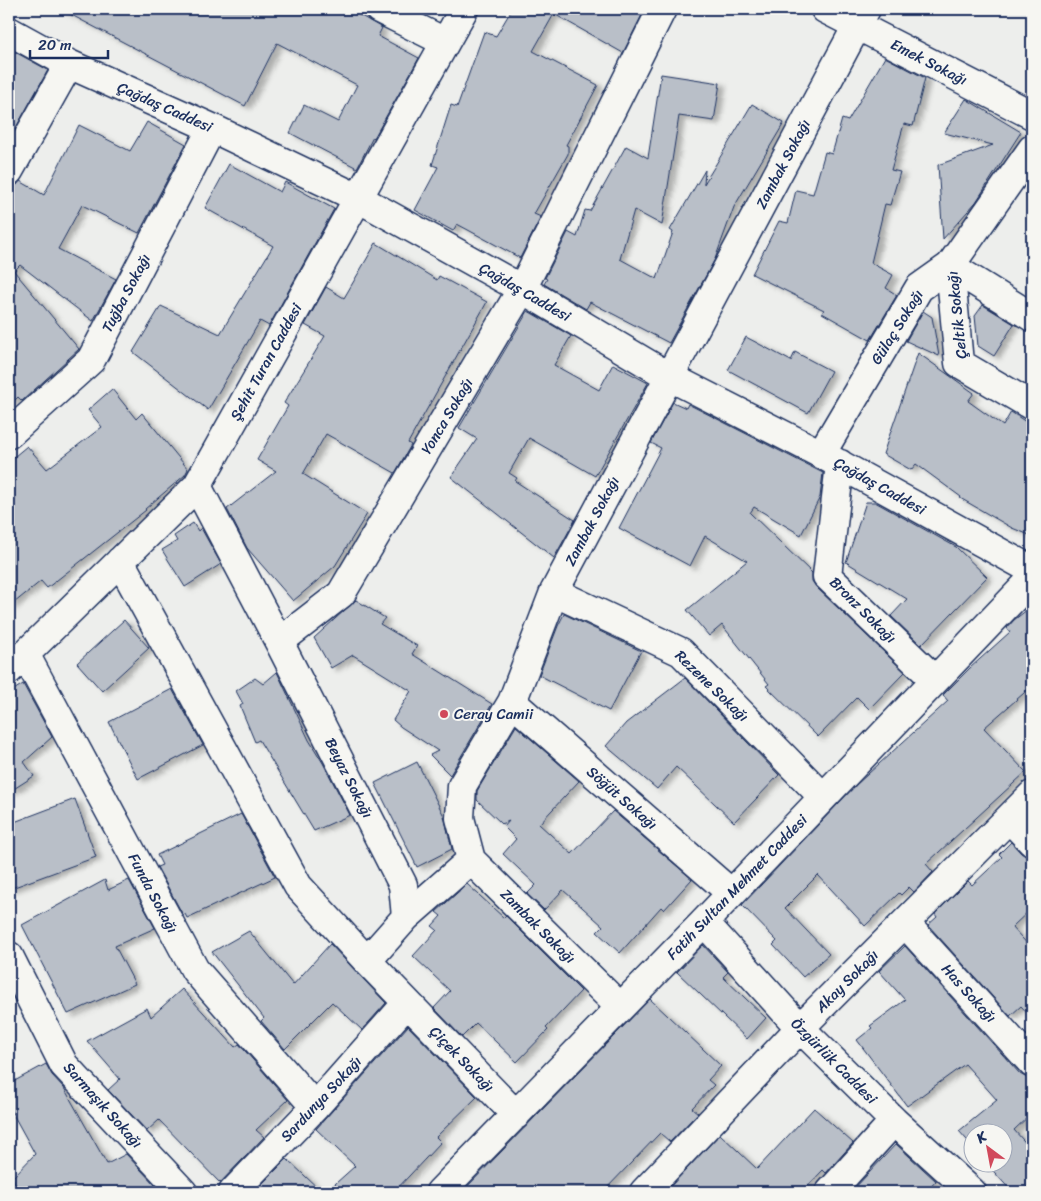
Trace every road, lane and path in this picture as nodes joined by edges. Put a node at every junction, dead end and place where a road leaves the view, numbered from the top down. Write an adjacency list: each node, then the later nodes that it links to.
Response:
1 (379, 9): 7 (street)
2 (464, 9): 7 (street, Şehit Turan Caddesi)
3 (662, 9): 15 (street, Yonca Sokağı)
4 (825, 9): 5 (street, Emek Sokağı)
5 (861, 16): 9 (street, Emek Sokağı); 17 (street, Zambak Sokağı)
6 (9, 31): 8 (street, Çağdaş Caddesi)
7 (445, 42): 13 (street, Şehit Turan Caddesi)
8 (69, 64): 10 (street, Çağdaş Caddesi); 12 (street)
9 (1032, 115)
10 (212, 128): 13 (street, Çağdaş Caddesi); 19 (street, Tuğba Sokağı)
11 (1032, 150): 14 (street, Çeltik Sokağı)
12 (9, 171)
13 (358, 198): 15 (street, Çağdaş Caddesi); 21 (street, Şehit Turan Caddesi)
14 (950, 266): 16 (street); 18 (street, Çeltik Sokağı); 20 (street, Gülaç Sokağı)
15 (522, 289): 17 (street, Çağdaş Caddesi); 26 (street, Yonca Sokağı)
16 (1032, 317)
17 (670, 377): 20 (street, Çağdaş Caddesi); 25 (street, Zambak Sokağı)
18 (1032, 406)
19 (9, 434)
20 (830, 459): 23 (street, Çağdaş Caddesi); 28 (street, Bronz Sokağı)
21 (197, 486): 22 (street, Şehit Turan Caddesi); 26 (street)
22 (120, 562): 27 (street, Şehit Turan Caddesi); 40 (street, Çiçek Sokağı)
23 (1032, 570)
24 (1032, 580): 28 (street, Fatih Sultan Mehmet Caddesi)
25 (554, 592): 29 (street, Zambak Sokağı); 31 (street, Rezene Sokağı)
26 (279, 642): 36 (street, Beyaz Sokağı)
27 (17, 662): 45 (street, Funda Sokağı)
28 (936, 680): 31 (street, Fatih Sultan Mehmet Caddesi)
29 (512, 702): 34 (street, Zambak Sokağı); 35 (street, Söğüt Sokağı)
30 (1032, 795): 32 (street, Akay Sokağı)
31 (823, 797): 35 (street, Fatih Sultan Mehmet Caddesi)
32 (1009, 818): 33 (street); 38 (street, Akay Sokağı)
33 (1032, 842)
34 (471, 860): 36 (street); 42 (street, Zambak Sokağı)
35 (731, 893): 37 (street, Fatih Sultan Mehmet Caddesi)
36 (406, 917): 40 (street)
37 (704, 922): 42 (street, Fatih Sultan Mehmet Caddesi); 43 (street, Özgürlük Caddesi)
38 (905, 923): 43 (street, Akay Sokağı); 44 (street, Has Sokağı)
39 (9, 956): 48 (street, Sarmaşık Sokağı)
40 (367, 961): 41 (street, Çiçek Sokağı)
41 (407, 1003): 45 (street, Sardunya Sokağı); 46 (street, Çiçek Sokağı)
42 (620, 1007): 46 (street, Fatih Sultan Mehmet Caddesi)
43 (800, 1028): 47 (street, Özgürlük Caddesi); 51 (street, Akay Sokağı)
44 (1032, 1063)
45 (315, 1107): 49 (street, Sardunya Sokağı)
46 (516, 1115): 50 (street, Fatih Sultan Mehmet Caddesi)
47 (894, 1121): 52 (street); 53 (street, Özgürlük Caddesi)
48 (183, 1192)
49 (233, 1192)
50 (440, 1192)
51 (644, 1192)
52 (830, 1192)
53 (972, 1192)

